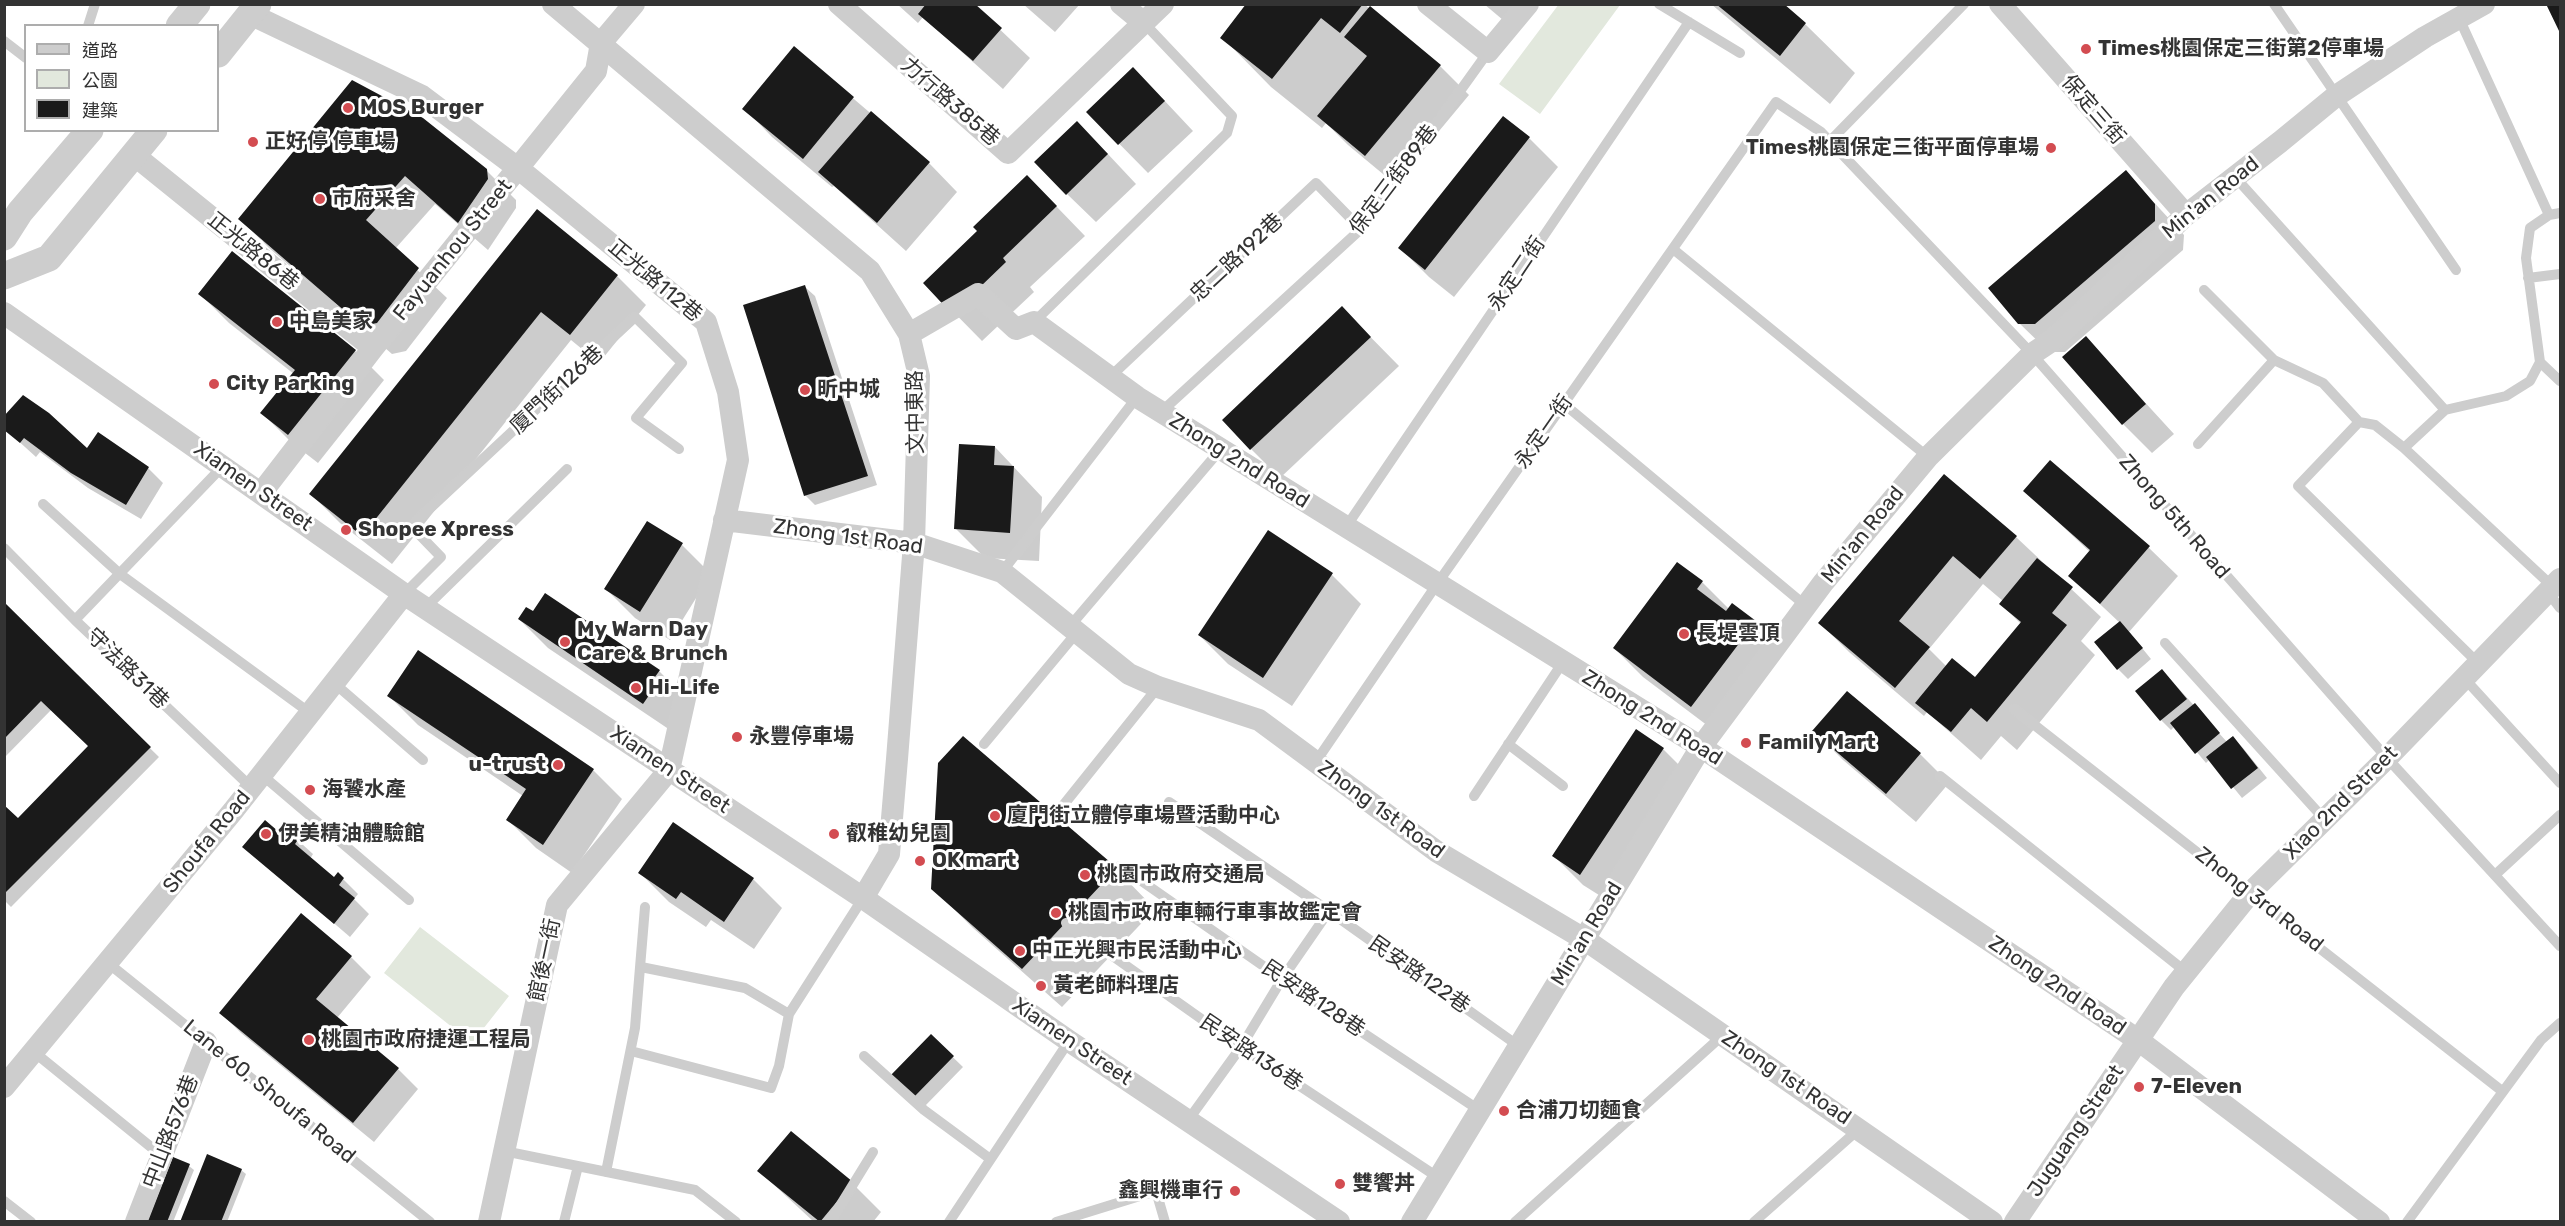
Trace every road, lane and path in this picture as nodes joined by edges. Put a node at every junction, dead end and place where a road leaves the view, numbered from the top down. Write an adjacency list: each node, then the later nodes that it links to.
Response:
1 (95, 4): 19 (lane)
2 (197, 4): 20 (street)
3 (553, 4): 22 (street, 文中東路)
4 (634, 4): 22 (street, Fayuanhou Street)
5 (839, 4): 18 (street, 力行路385巷)
6 (1121, 4): 18 (street)
7 (1163, 4): 18 (street, 力行路385巷)
8 (1428, 4): 23 (street)
9 (1528, 4): 23 (street, 保定三街89巷)
10 (1659, 4): 17 (lane)
11 (1964, 4): 31 (lane)
12 (2000, 4): 36 (street, 保定三街)
13 (2274, 4): 27 (lane)
14 (2484, 4): 16 (street, Min'an Road)
15 (254, 9): 24 (street); 33 (street, 正光路112巷)
16 (2459, 18): 27 (street, Min'an Road); 35 (lane)
17 (1689, 22): 25 (lane); 69 (lane, 永定二街)
18 (1144, 23): 46 (lane)
19 (89, 24)
20 (181, 24)
21 (4, 41): 26 (lane)
22 (601, 43): 33 (street, Fayuanhou Street); 47 (street, 文中東路)
23 (1488, 52): 37 (lane, 保定三街89巷)
24 (219, 53)
25 (1740, 53)
26 (24, 56)
27 (2336, 96): 34 (street, Min'an Road); 40 (lane)
28 (1776, 102): 31 (lane, Zhong 5th Road); 39 (lane, 永定一街)
29 (88, 132): 38 (street)
30 (152, 132): 32 (street)
31 (1830, 141): 49 (lane, Zhong 5th Road)
32 (134, 155): 42 (street); 48 (street, 正光路86巷)
33 (519, 169): 48 (street, Fayuanhou Street); 68 (street, 正光路112巷)
34 (2235, 177): 36 (street, Min'an Road); 56 (lane)
35 (2555, 214): 43 (lane)
36 (2186, 215): 49 (street, Min'an Road)
37 (1361, 229): 52 (lane, 忠二路192巷); 57 (lane, 保定三街89巷)
38 (4, 237)
39 (1672, 249): 55 (lane, 永定一街); 63 (lane)
40 (2456, 270)
41 (2560, 274): 43 (lane)
42 (4, 276)
43 (2529, 278): 51 (lane)
44 (2204, 290): 50 (lane)
45 (4, 313): 64 (street, Xiamen Street)
46 (1034, 322): 47 (street); 52 (street, Zhong 2nd Road)
47 (909, 334): 70 (street, 文中東路)
48 (373, 348): 66 (street, Fayuanhou Street)
49 (2032, 354): 63 (street, Min'an Road); 91 (lane, Zhong 5th Road)
50 (2274, 360): 58 (lane); 59 (lane)
51 (2540, 362): 53 (lane); 56 (lane)
52 (1110, 377): 54 (street, Zhong 2nd Road)
53 (2560, 381)
54 (1137, 397): 57 (street, Zhong 2nd Road); 72 (lane)
55 (1564, 404): 74 (lane, 永定一街); 77 (lane)
56 (2445, 410): 60 (lane)
57 (1161, 412): 62 (street, Zhong 2nd Road)
58 (2360, 422): 60 (lane); 83 (lane)
59 (2198, 444)
60 (2404, 448): 75 (lane)
61 (679, 449): 76 (lane, 廈門街126巷)
62 (1221, 449): 69 (street, Zhong 2nd Road); 80 (lane)
63 (1928, 457): 77 (street, Min'an Road)
64 (222, 467): 66 (street, Xiamen Street); 73 (lane)
65 (567, 469): 78 (lane)
66 (262, 492): 76 (street, Xiamen Street)
67 (43, 504): 73 (lane)
68 (724, 520): 70 (street, Zhong 1st Road); 94 (street, 正光路112巷)
69 (1346, 527): 74 (street, Zhong 2nd Road)
70 (914, 543): 72 (street, Zhong 1st Road); 107 (street, 文中東路)
71 (4, 548): 79 (lane, 守法路31巷)
72 (1002, 572): 80 (street, Zhong 1st Road)
73 (120, 574): 79 (lane); 87 (lane)
74 (1437, 584): 82 (street, Zhong 2nd Road); 93 (lane, 永定一街)
75 (2555, 591): 83 (street, Xiao 2nd Street)
76 (404, 594): 78 (street, Xiamen Street); 84 (street, Shoufa Road)
77 (1806, 606): 90 (street, Min'an Road)
78 (425, 608): 94 (street, Xiamen Street)
79 (75, 620): 96 (lane, 守法路31巷)
80 (1075, 628): 85 (street, Zhong 1st Road); 88 (lane)
81 (2165, 643): 103 (lane)
82 (1563, 662): 89 (lane); 90 (street, Zhong 2nd Road)
83 (2471, 671): 91 (street, Xiao 2nd Street); 97 (lane)
84 (334, 683): 87 (street, Shoufa Road); 92 (lane)
85 (1158, 687): 93 (street, Zhong 1st Road); 101 (lane)
86 (2014, 709): 106 (lane, Zhong 3rd Road)
87 (310, 713): 96 (street, Shoufa Road)
88 (984, 744)
89 (1508, 744): 98 (lane); 99 (lane)
90 (1701, 747): 112 (street, Min'an Road); 121 (street, Zhong 2nd Road)
91 (2387, 758): 103 (street, Xiao 2nd Street); 105 (lane, Zhong 5th Road)
92 (423, 760)
93 (1315, 763): 112 (street, Zhong 1st Road)
94 (669, 770): 107 (street, Xiamen Street); 134 (street, 館後一街)
95 (1940, 776): 116 (lane)
96 (257, 781): 108 (lane, 守法路31巷); 114 (street, Shoufa Road)
97 (2560, 783)
98 (1563, 786)
99 (1474, 796)
100 (1169, 802): 110 (lane, 民安路122巷)
101 (1062, 808)
102 (2560, 815): 105 (lane)
103 (2325, 820): 106 (street, Xiao 2nd Street)
104 (1120, 866): 117 (lane, 民安路128巷)
105 (2495, 875): 113 (lane, Zhong 5th Road)
106 (2250, 893): 116 (street, Xiao 2nd Street); 130 (lane, Zhong 3rd Road)
107 (863, 898): 118 (lane); 122 (street, Xiamen Street)
108 (409, 900)
109 (645, 907): 115 (lane)
110 (1329, 911): 117 (lane); 125 (lane, 民安路122巷)
111 (1066, 923): 124 (lane, 民安路136巷)
112 (1584, 939): 120 (street, Zhong 1st Road); 125 (street, Min'an Road)
113 (2560, 946)
114 (108, 963): 123 (lane, Lane 60, Shoufa Road); 127 (street, Shoufa Road)
115 (641, 968): 118 (lane); 126 (lane)
116 (2186, 972): 121 (street, Xiao 2nd Street)
117 (1282, 979): 124 (lane); 131 (lane, 民安路128巷)
118 (789, 1014): 126 (lane)
119 (2560, 1023): 130 (lane)
120 (1723, 1035): 133 (street, Zhong 1st Road); 154 (lane)
121 (2138, 1040): 157 (street, Juguang Street); 158 (street, Zhong 2nd Road)
122 (1069, 1041): 132 (street, Xiamen Street); 137 (lane)
123 (206, 1042): 136 (street, 中山路576巷); 144 (lane, Lane 60, Shoufa Road)
124 (1241, 1047): 132 (lane); 140 (lane, 民安路136巷)
125 (1520, 1047): 131 (street, Min'an Road)
126 (631, 1051): 139 (lane)
127 (33, 1052): 129 (street, Shoufa Road); 136 (lane)
128 (864, 1056): 137 (lane)
129 (4, 1087)
130 (2502, 1091): 159 (lane)
131 (1479, 1110): 140 (street, Min'an Road)
132 (1189, 1119): 152 (street, Xiamen Street)
133 (1859, 1129): 155 (lane); 156 (street, Zhong 1st Road)
134 (504, 1151): 138 (lane); 145 (street, 館後一街)
135 (873, 1152): 148 (lane)
136 (162, 1156): 143 (street, 中山路576巷)
137 (989, 1158): 149 (lane)
138 (578, 1166): 139 (lane); 146 (lane)
139 (606, 1172): 147 (lane)
140 (1439, 1178): 153 (street, Min'an Road)
141 (4, 1201): 142 (lane)
142 (31, 1221)
143 (136, 1221)
144 (430, 1221)
145 (489, 1221)
146 (564, 1221)
147 (736, 1221)
148 (830, 1221)
149 (949, 1221)
150 (1056, 1221): 151 (lane)
151 (1165, 1221)
152 (1339, 1221)
153 (1412, 1221)
154 (1515, 1221)
155 (1754, 1221)
156 (1992, 1221)
157 (2015, 1221)
158 (2379, 1221)
159 (2407, 1221)

